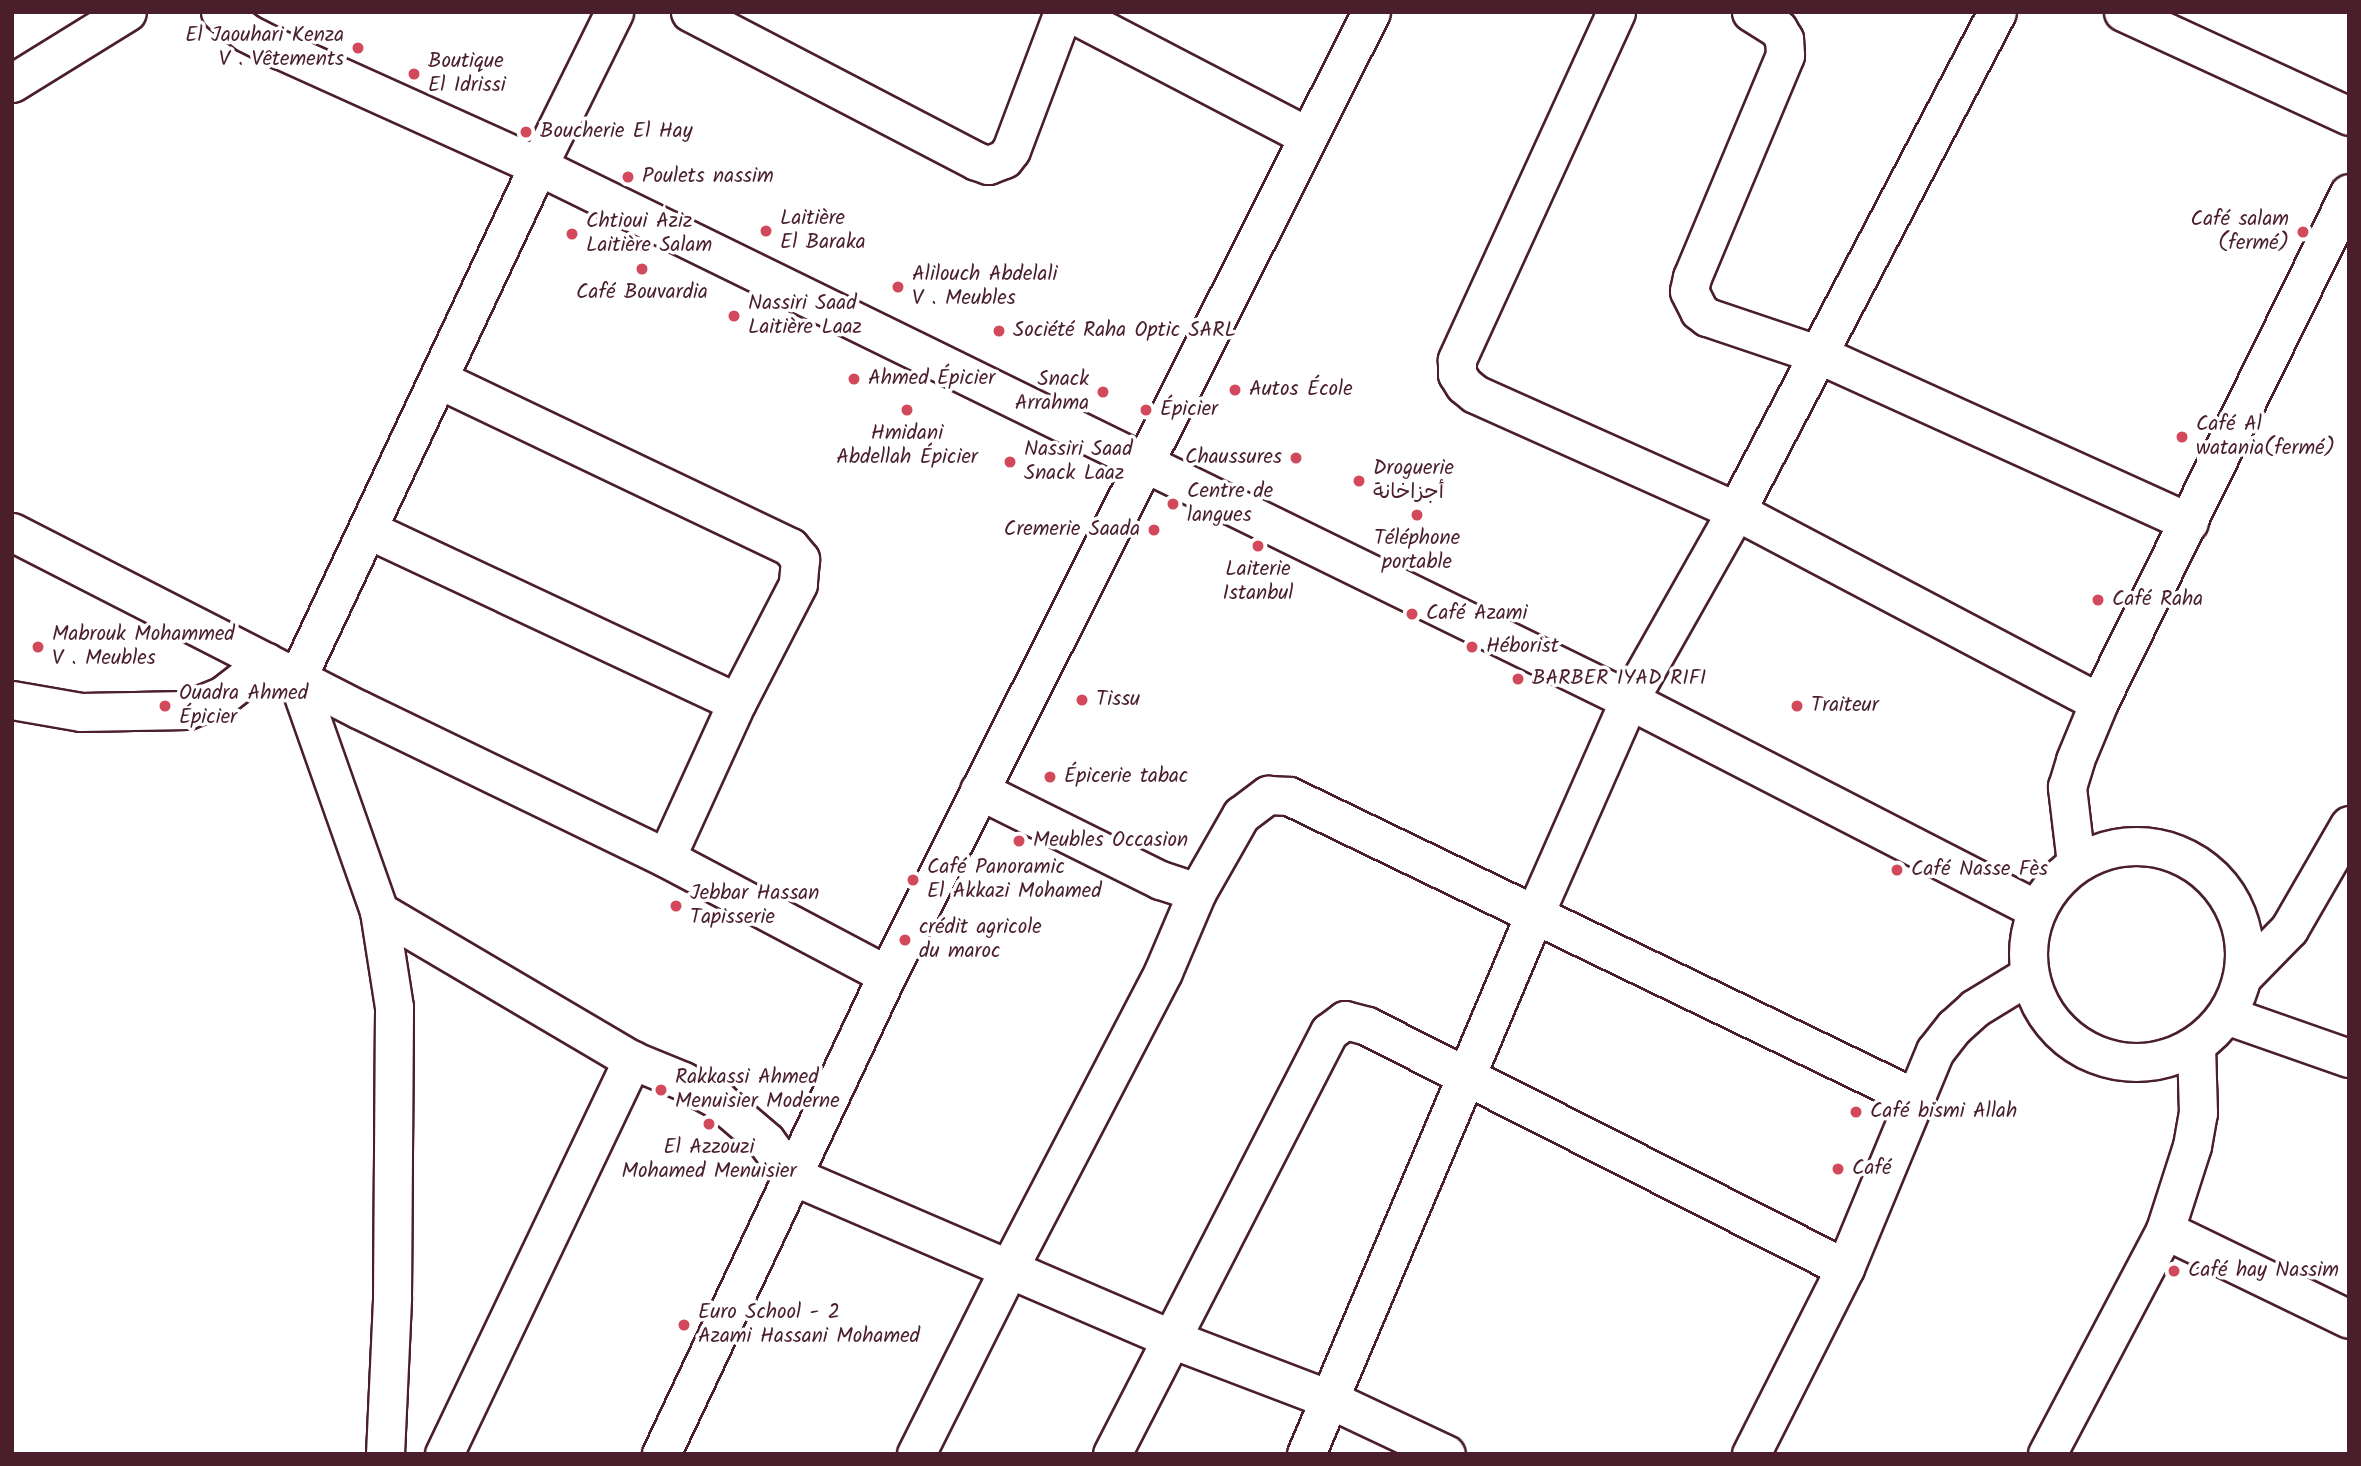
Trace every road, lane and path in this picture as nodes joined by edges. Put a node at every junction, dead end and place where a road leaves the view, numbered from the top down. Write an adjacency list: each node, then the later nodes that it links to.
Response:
1 (127, 12): 12 (street)
2 (219, 12): 15 (street)
3 (614, 12): 15 (street)
4 (690, 12): 5 (street)
5 (1063, 12)
6 (1069, 12): 14 (street)
7 (1371, 12): 14 (street)
8 (1616, 12): 20 (street)
9 (1751, 12): 17 (street)
10 (1997, 12): 17 (street)
11 (2123, 12): 13 (street)
12 (12, 83)
13 (2349, 117)
14 (1307, 136): 19 (street)
15 (538, 166): 18 (street); 19 (street)
16 (2349, 193): 21 (street)
17 (1820, 355): 20 (street); 21 (street)
18 (438, 379): 22 (street); 27 (street)
19 (1142, 464): 26 (street); 29 (street)
20 (1737, 511): 26 (street); 28 (street)
21 (2189, 522): 28 (street)
22 (369, 530): 24 (street); 27 (street)
23 (12, 532): 24 (street)
24 (282, 670): 25 (street); 31 (street); 35 (street)
25 (12, 700)
26 (1629, 701): 34 (street); 36 (street)
27 (737, 702): 31 (street)
28 (2099, 702): 32 (street)
29 (979, 790): 33 (street); 37 (street)
30 (2349, 825): 39 (street)
31 (666, 858): 37 (street)
32 (2076, 863): 34 (street); 39 (street)
33 (1196, 892): 36 (street); 48 (street)
34 (2034, 908): 38 (street)
35 (379, 911): 43 (street); 53 (street)
36 (1535, 913): 44 (street); 45 (street)
37 (887, 975): 46 (street)
38 (2029, 975): 41 (street); 45 (street)
39 (2243, 976): 40 (street)
40 (2227, 1015): 41 (street); 42 (street)
41 (2196, 1045): 47 (street)
42 (2349, 1058)
43 (632, 1060): 46 (street); 54 (street)
44 (1465, 1077): 49 (street); 51 (street); 52 (street)
45 (1915, 1097): 49 (street)
46 (791, 1174): 48 (street); 55 (street)
47 (2165, 1230): 50 (street); 61 (street)
48 (1009, 1268): 51 (street); 56 (street)
49 (1845, 1268): 60 (street)
50 (2349, 1319)
51 (1170, 1338): 52 (street); 57 (street)
52 (1331, 1400): 58 (street); 59 (street)
53 (385, 1454)
54 (444, 1454)
55 (661, 1454)
56 (916, 1454)
57 (1112, 1454)
58 (1306, 1454)
59 (1446, 1454)
60 (1751, 1454)
61 (2046, 1454)

